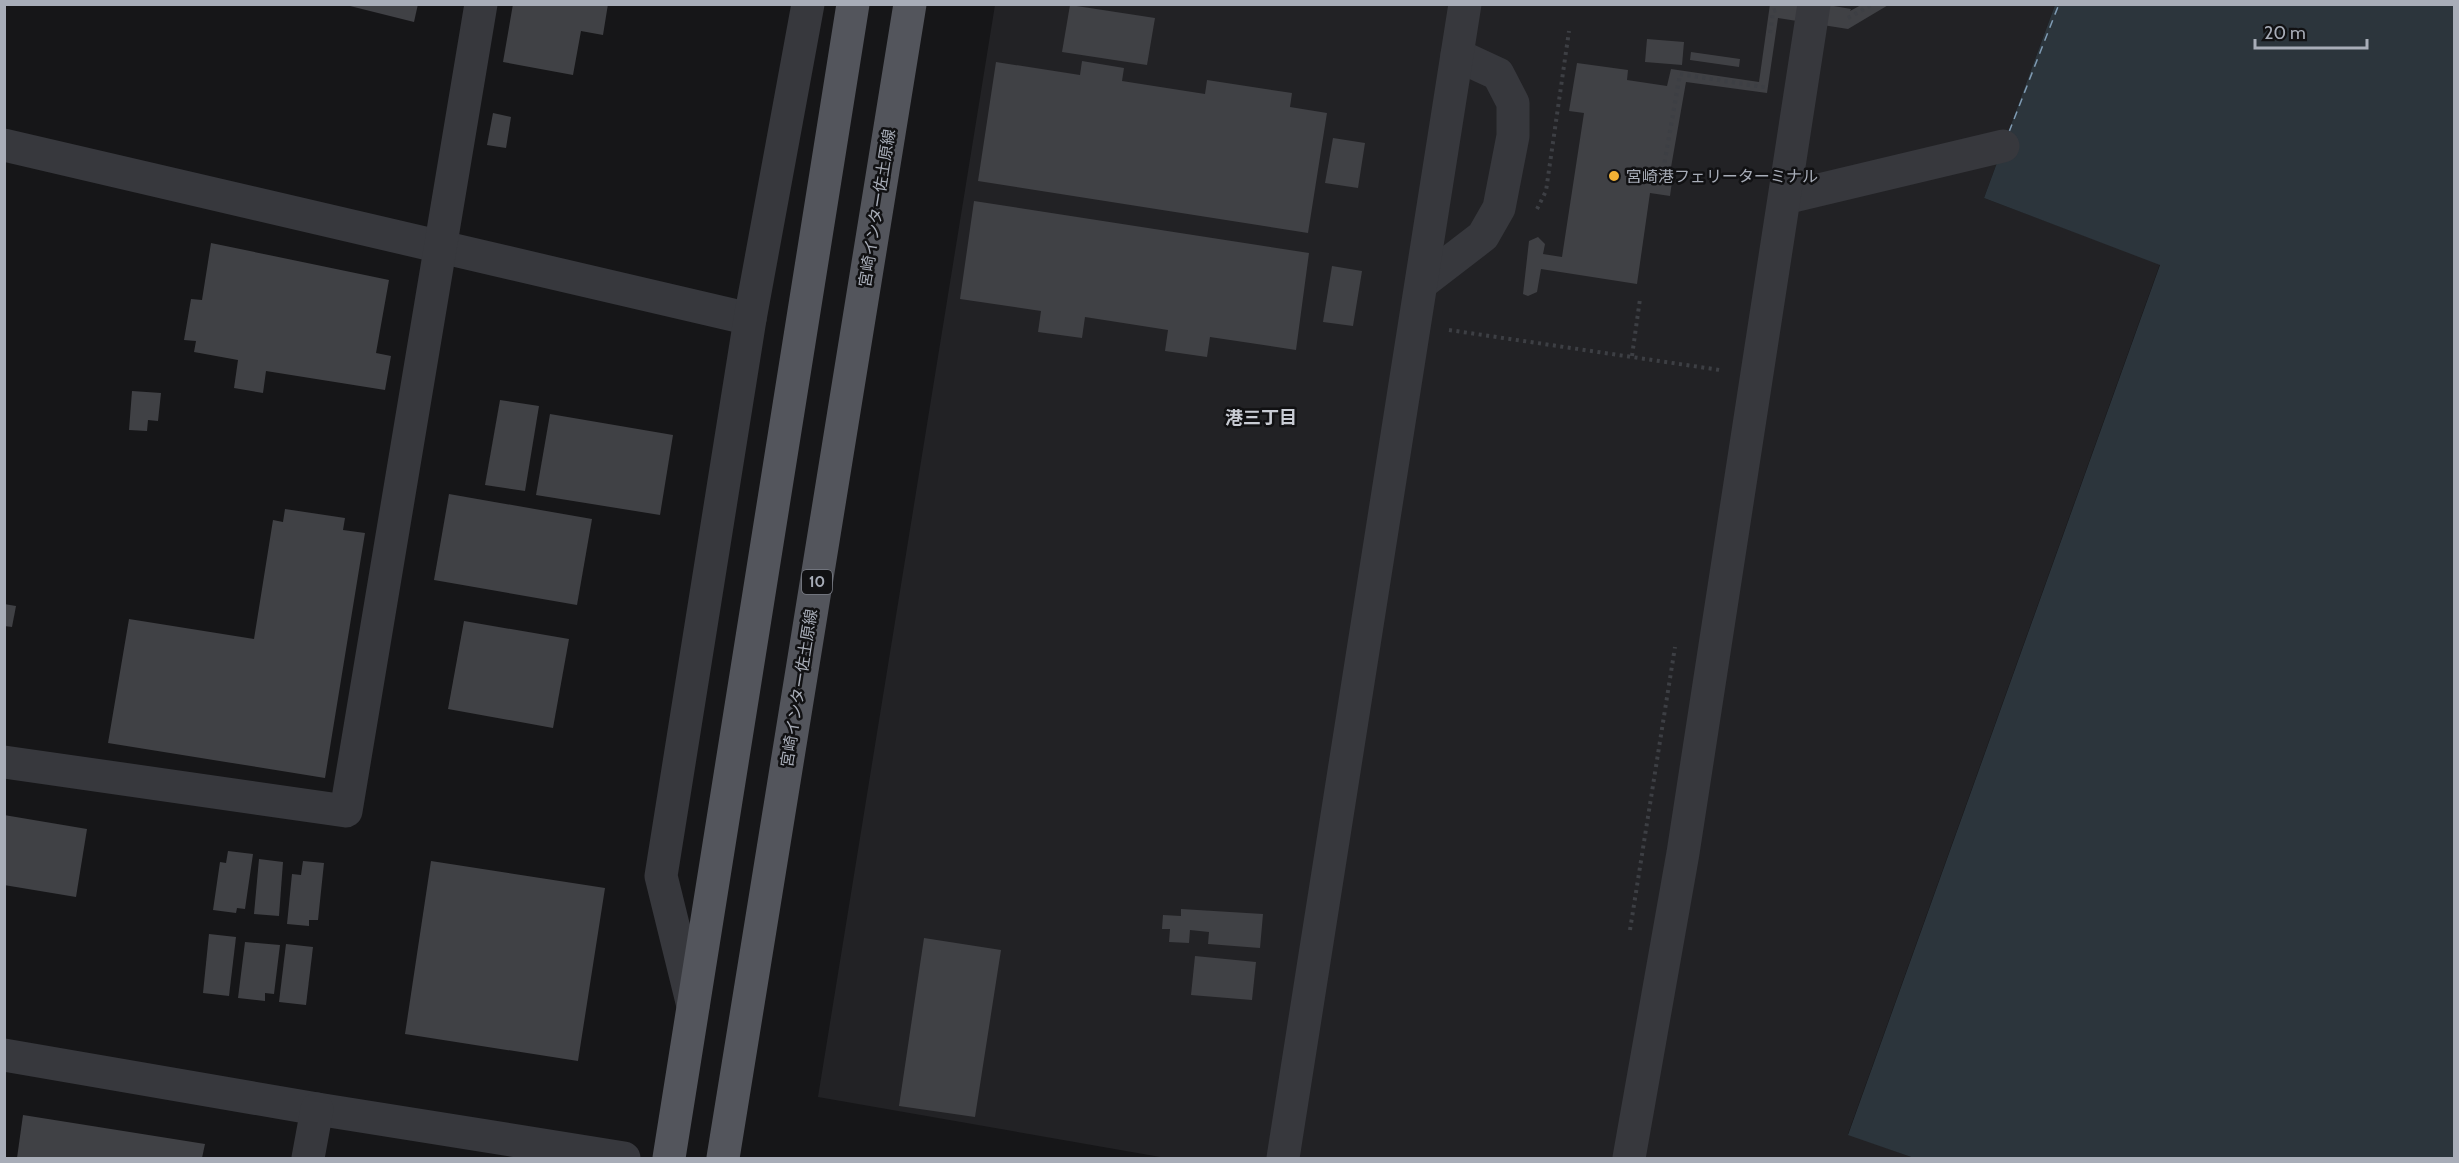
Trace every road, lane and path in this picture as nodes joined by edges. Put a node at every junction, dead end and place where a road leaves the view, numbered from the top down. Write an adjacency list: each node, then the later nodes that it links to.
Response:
1 (480, 4): 17 (street)
2 (808, 4): 21 (street)
3 (853, 4): 27 (main road)
4 (910, 4): 33 (main road, 宮崎インター佐土原線 / 10)
5 (1465, 4): 10 (street)
6 (1873, 4): 7 (path)
7 (1813, 9): 9 (path); 15 (street)
8 (1569, 31): 16 (path)
9 (1769, 44)
10 (1457, 55): 18 (street); 18 (street)
11 (1764, 76): 14 (path)
12 (4, 145): 17 (street)
13 (2003, 147): 15 (street)
14 (1652, 181)
15 (1785, 198): 35 (street)
16 (1534, 216)
17 (439, 246): 21 (street); 25 (street)
18 (1422, 283): 34 (street)
19 (1640, 298): 22 (path)
20 (1450, 318): 22 (path)
21 (750, 319): 27 (street)
22 (1632, 356): 23 (path)
23 (1718, 381)
24 (1677, 640): 26 (path)
25 (4, 762)
26 (1629, 935)
27 (693, 1006): 32 (main road)
28 (4, 1055): 29 (street)
29 (317, 1109): 30 (street); 31 (street)
30 (308, 1158)
31 (624, 1158)
32 (669, 1158)
33 (723, 1158)
34 (1282, 1158)
35 (1629, 1158)

